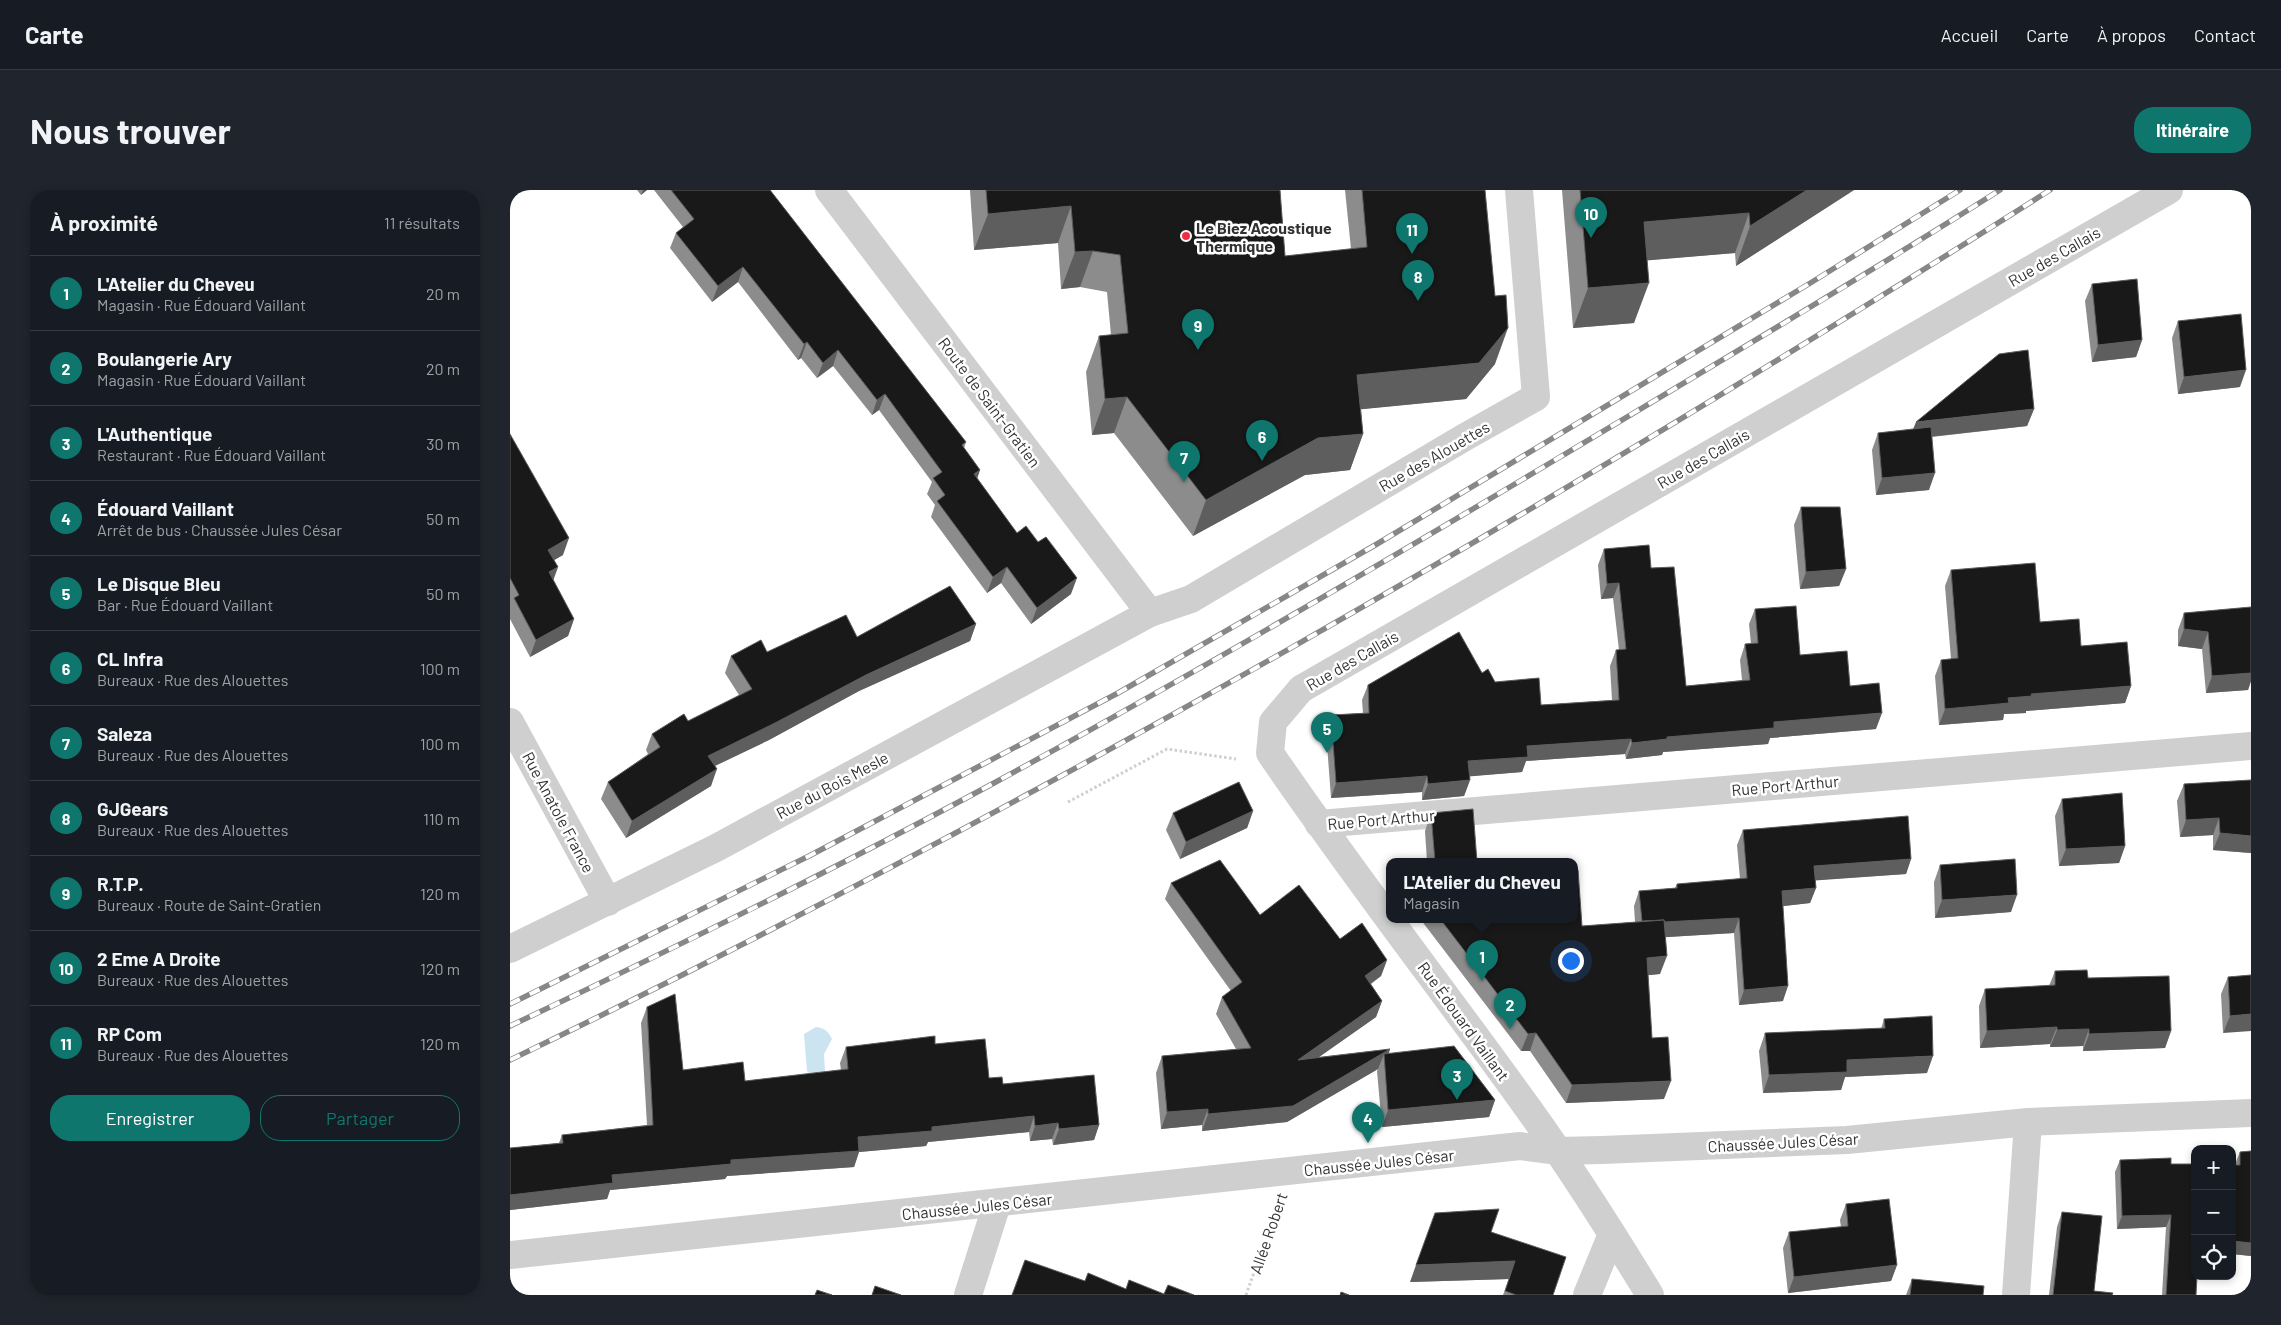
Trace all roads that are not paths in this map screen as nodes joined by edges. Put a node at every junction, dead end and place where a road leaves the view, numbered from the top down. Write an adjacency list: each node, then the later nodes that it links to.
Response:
1 (829, 190): 4 (street, Route de Saint-Gratien)
2 (1520, 190): 4 (street, Rue des Alouettes)
3 (2169, 190): 7 (street, Rue des Callais)
4 (1150, 613): 9 (street, Rue du Bois Mesle)
5 (510, 722): 9 (street, Rue Anatole France)
6 (2251, 746): 8 (street, Rue Port Arthur)
7 (1270, 753): 8 (street, Rue Édouard Vaillant)
8 (1319, 824): 10 (street, Rue Édouard Vaillant)
9 (608, 902): 12 (street, Rue du Bois Mesle)
10 (1386, 916)
11 (1391, 923): 15 (street, Rue Édouard Vaillant)
12 (510, 949)
13 (2251, 1113): 14 (street, Chaussée Jules César)
14 (2028, 1122): 15 (street, Chaussée Jules César); 22 (street)
15 (1557, 1151): 16 (street, Chaussée Jules César); 17 (street, Rue Édouard Vaillant)
16 (997, 1204): 18 (street, Chaussée Jules César); 19 (street)
17 (1612, 1234): 20 (street); 21 (street, Rue Édouard Vaillant)
18 (510, 1255)
19 (968, 1295)
20 (1588, 1295)
21 (1650, 1295)
22 (2016, 1295)

